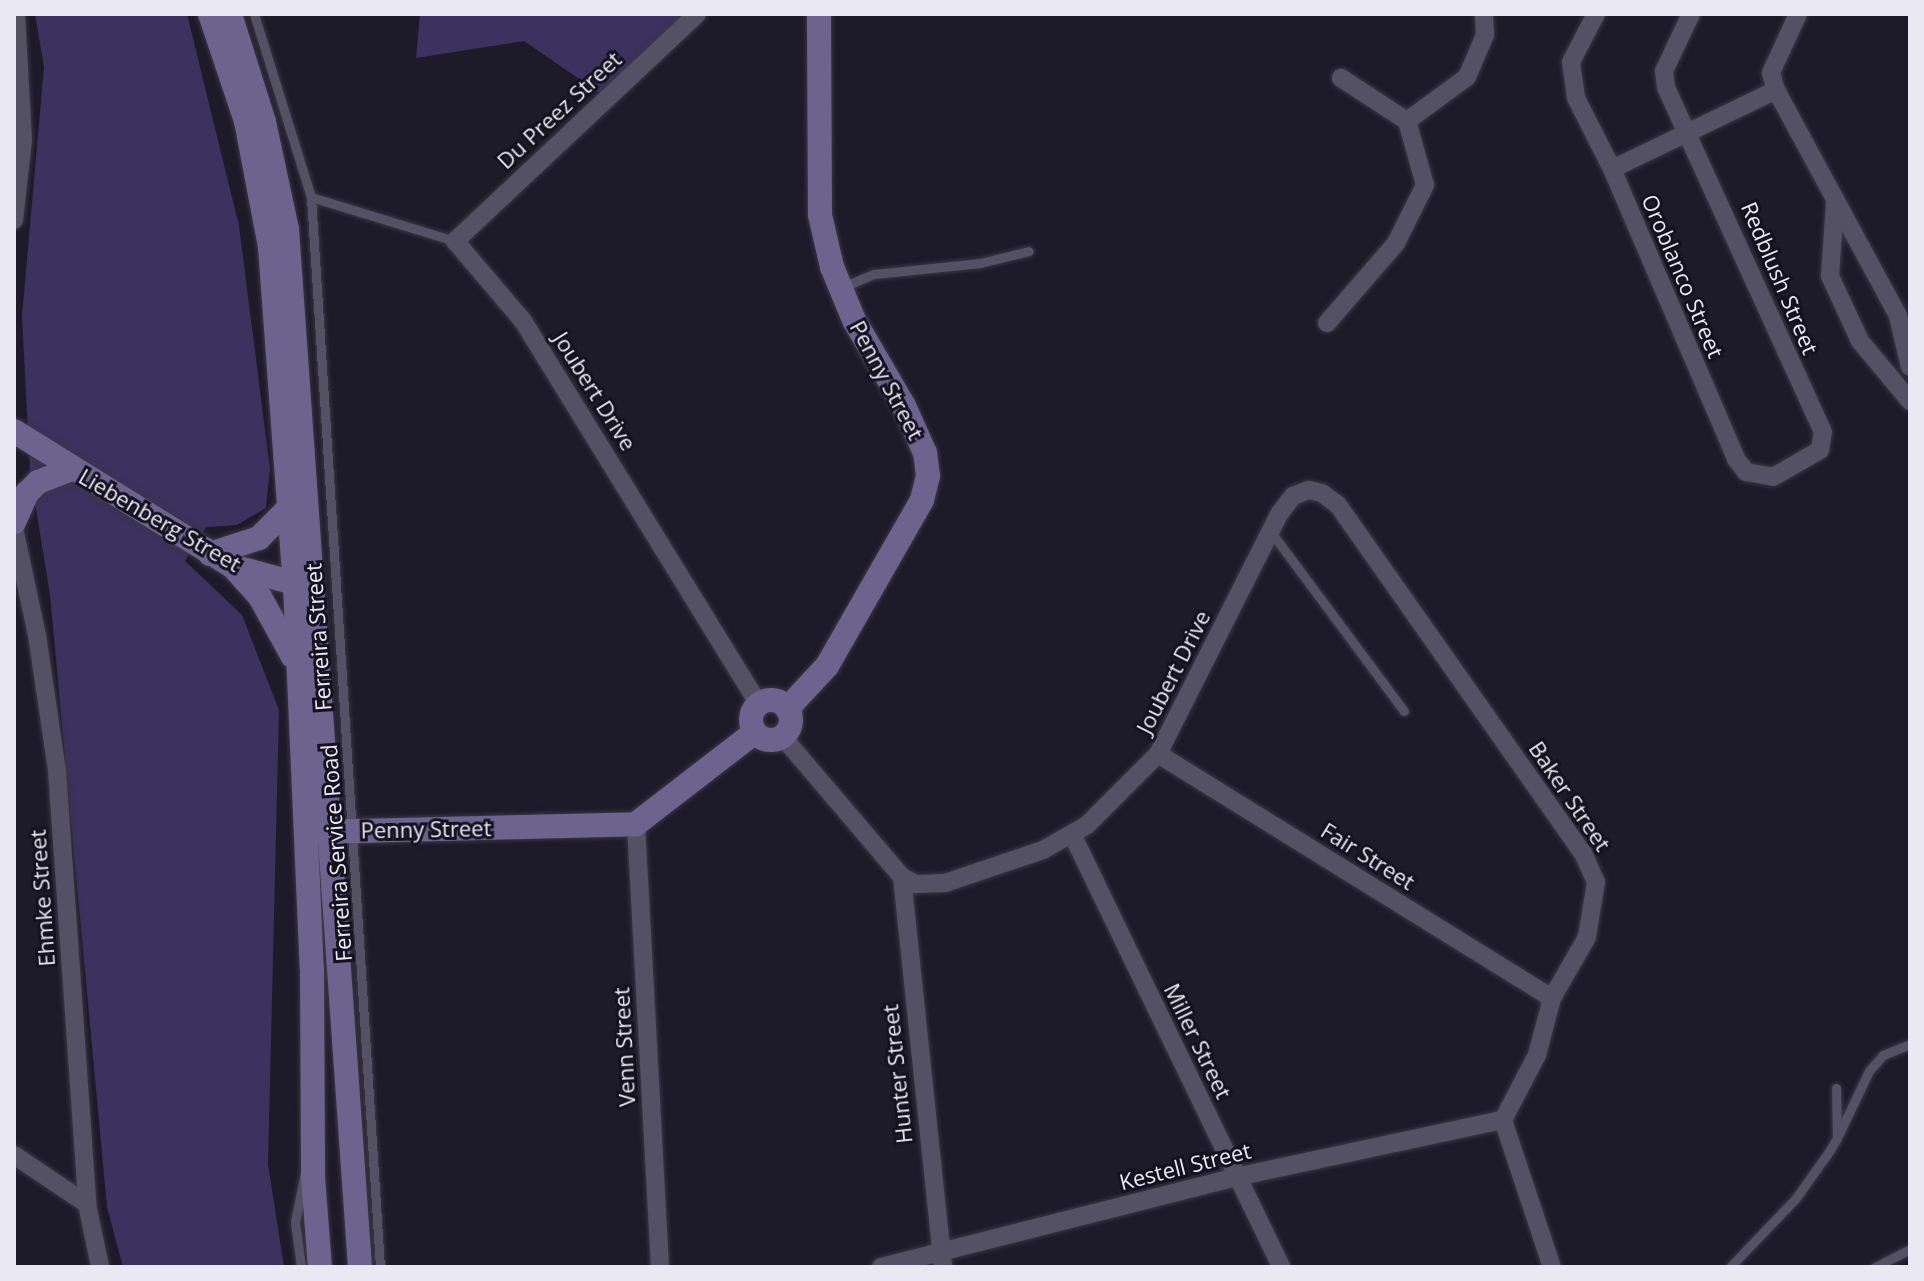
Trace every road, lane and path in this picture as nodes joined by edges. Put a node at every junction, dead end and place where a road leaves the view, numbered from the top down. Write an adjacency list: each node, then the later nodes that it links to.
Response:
1 (16, 14): 11 (street)
2 (210, 14): 30 (main road, Ferreira Street)
3 (230, 14): 36 (main road, Ferreira Street)
4 (254, 14): 17 (lane, Ferreira Service Road)
5 (697, 14): 20 (street, Du Preez Street)
6 (819, 14): 22 (main road, Penny Street)
7 (1484, 14): 14 (street)
8 (1596, 14): 16 (street, Oroblanco Street)
9 (1691, 14): 15 (street)
10 (1798, 14): 13 (street)
11 (18, 62): 19 (street)
12 (1341, 78): 14 (street)
13 (1776, 90): 15 (street); 18 (street)
14 (1407, 121): 23 (street)
15 (1686, 133): 16 (street); 27 (street, Redblush Street)
16 (1612, 169): 27 (street, Oroblanco Street)
17 (311, 197): 20 (lane); 46 (lane, Ferreira Service Road)
18 (1835, 204): 24 (street); 25 (street)
19 (14, 220)
20 (455, 241): 39 (street, Joubert Drive)
21 (1029, 251): 22 (lane)
22 (840, 288): 40 (main road, Penny Street)
23 (1327, 323)
24 (1910, 367)
25 (1910, 401)
26 (14, 431): 28 (main road, Liebenberg Street)
27 (1823, 442)
28 (72, 469): 31 (main road); 34 (main road, Liebenberg Street)
29 (1309, 490): 33 (street, Joubert Drive); 50 (street, Baker Street)
30 (289, 508): 34 (main road); 36 (main road, Ferreira Street)
31 (14, 522)
32 (14, 528): 37 (street, Ehmke Street)
33 (1271, 532): 41 (lane); 44 (street, Joubert Drive)
34 (210, 554): 35 (main road, Liebenberg Street)
35 (232, 566): 36 (main road, Liebenberg Street); 38 (main road)
36 (305, 587): 38 (main road, Ferreira Street); 46 (main road, Ferreira Street)
37 (21, 597): 58 (street, Ehmke Street)
38 (297, 666): 47 (main road, Ferreira Street)
39 (759, 704): 40 (main road); 42 (main road)
40 (787, 709): 43 (main road)
41 (1404, 711)
42 (755, 732): 43 (main road); 45 (main road)
43 (782, 736): 49 (street)
44 (1158, 754): 48 (street, Joubert Drive); 50 (street, Fair Street)
45 (636, 824): 46 (main road, Penny Street); 66 (street, Venn Street)
46 (342, 831): 47 (main road, Penny Street); 64 (main road, Ferreira Street); 65 (lane, Ferreira Service Road)
47 (306, 832): 55 (main road, Ferreira Street)
48 (1072, 834): 49 (street, Joubert Drive); 57 (street, Miller Street)
49 (902, 877): 60 (street, Hunter Street)
50 (1552, 998): 53 (street, Baker Street)
51 (1910, 1044): 54 (lane)
52 (1836, 1088): 54 (lane)
53 (1503, 1120): 57 (street, Kestell Street); 69 (street)
54 (1837, 1138): 70 (lane)
55 (313, 1148): 62 (lane); 63 (main road, Ferreira Street)
56 (14, 1155): 58 (street)
57 (1236, 1177): 60 (street, Kestell Street); 68 (street, Miller Street)
58 (87, 1204): 61 (street, Ehmke Street)
59 (1910, 1249): 71 (lane)
60 (941, 1260): 67 (street, Kestell Street)
61 (100, 1267)
62 (301, 1267)
63 (320, 1267)
64 (360, 1267)
65 (380, 1267)
66 (660, 1267)
67 (881, 1267)
68 (1281, 1267)
69 (1552, 1267)
70 (1730, 1267)
71 (1875, 1267)

